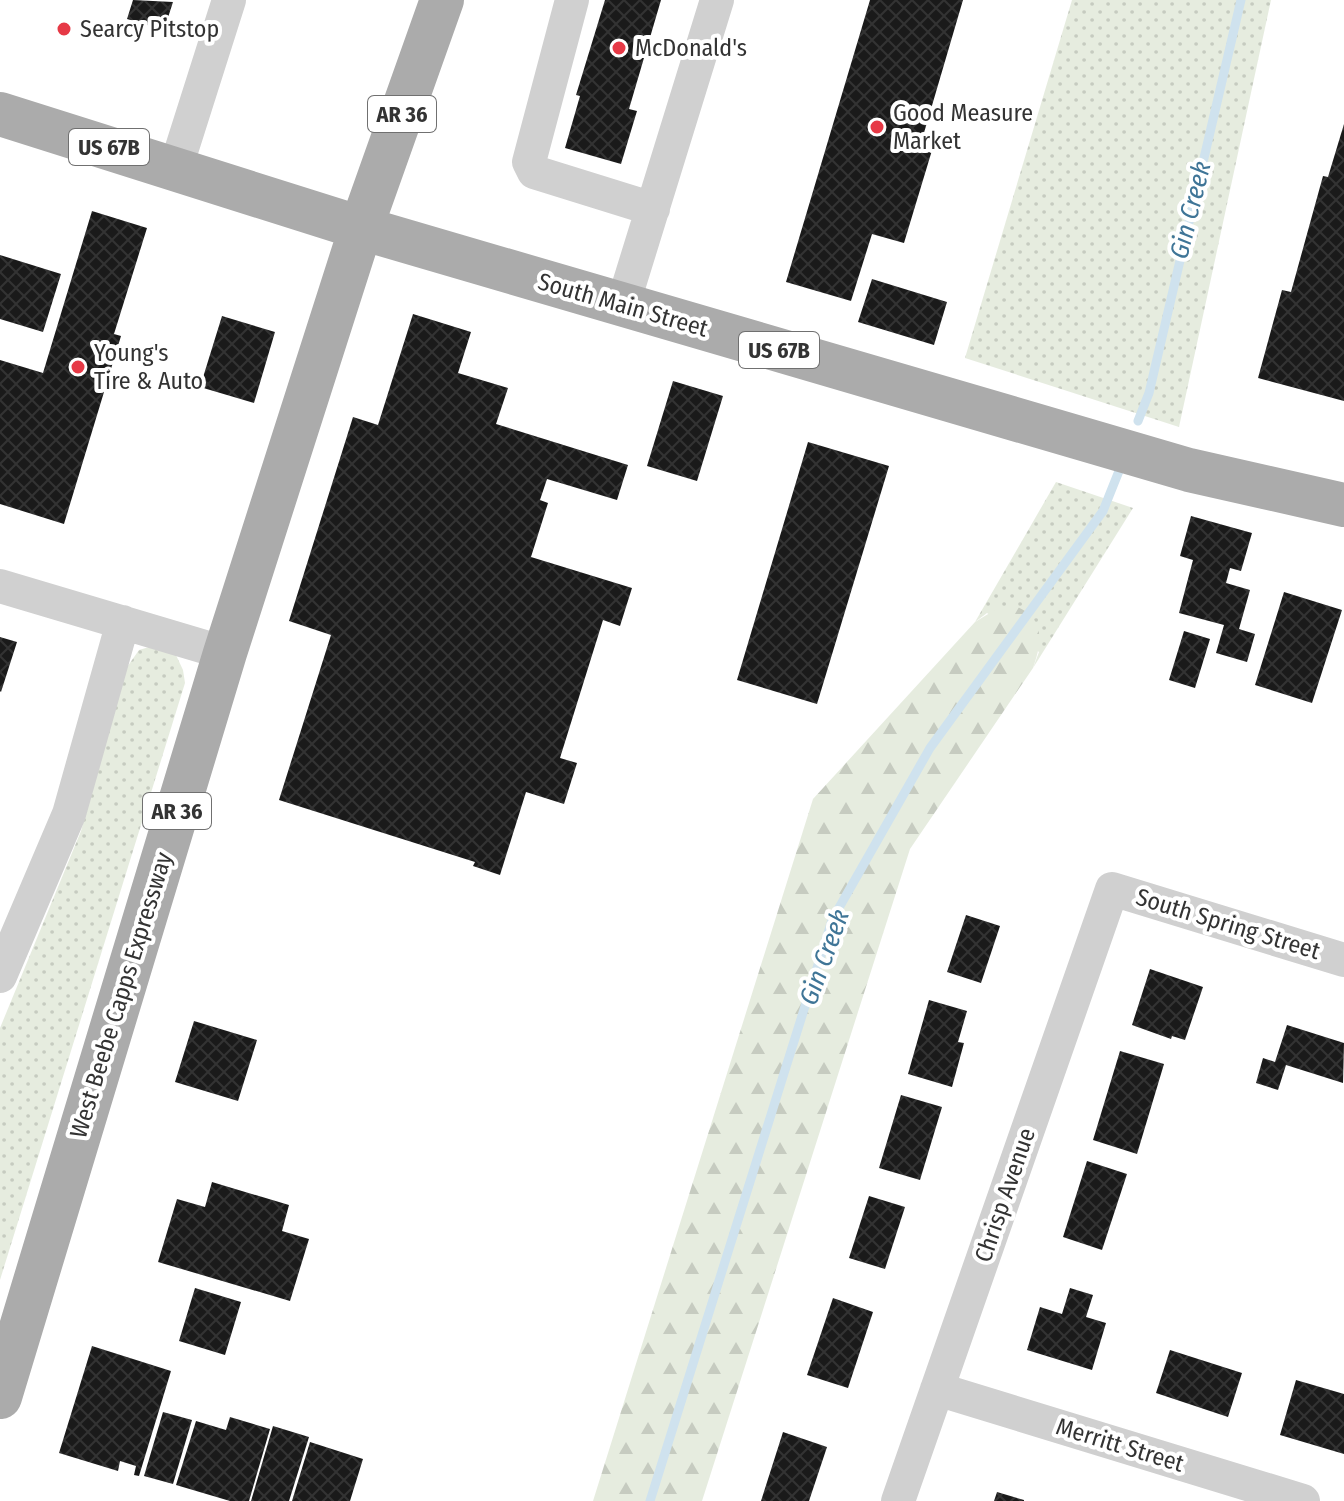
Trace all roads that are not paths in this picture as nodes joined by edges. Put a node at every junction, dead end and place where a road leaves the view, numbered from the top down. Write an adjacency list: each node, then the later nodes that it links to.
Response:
1 (229, 0): 7 (street)
2 (442, 0): 10 (main road, AR 36)
3 (572, 0): 8 (street)
4 (594, 0): 8 (street)
5 (708, 9): 9 (street)
6 (0, 114): 7 (main road, South Main Street / US 67B)
7 (176, 167): 10 (main road, South Main Street / US 67B)
8 (545, 175): 9 (street)
9 (653, 209): 11 (street)
10 (361, 228): 11 (main road, South Main Street / US 67B); 15 (main road, West Beebe Capps Expressway / AR 36)
11 (623, 304): 12 (main road, South Main Street / US 67B)
12 (1344, 505)
13 (0, 586): 14 (street)
14 (123, 622): 15 (street); 18 (street)
15 (225, 653): 20 (main road, West Beebe Capps Expressway / AR 36)
16 (1112, 889): 17 (street, South Spring Street); 19 (street, Chrisp Avenue)
17 (1344, 960)
18 (0, 976)
19 (937, 1389): 21 (street, Chrisp Avenue); 22 (street, Merritt Street)
20 (0, 1397)
21 (898, 1501)
22 (1303, 1501)

